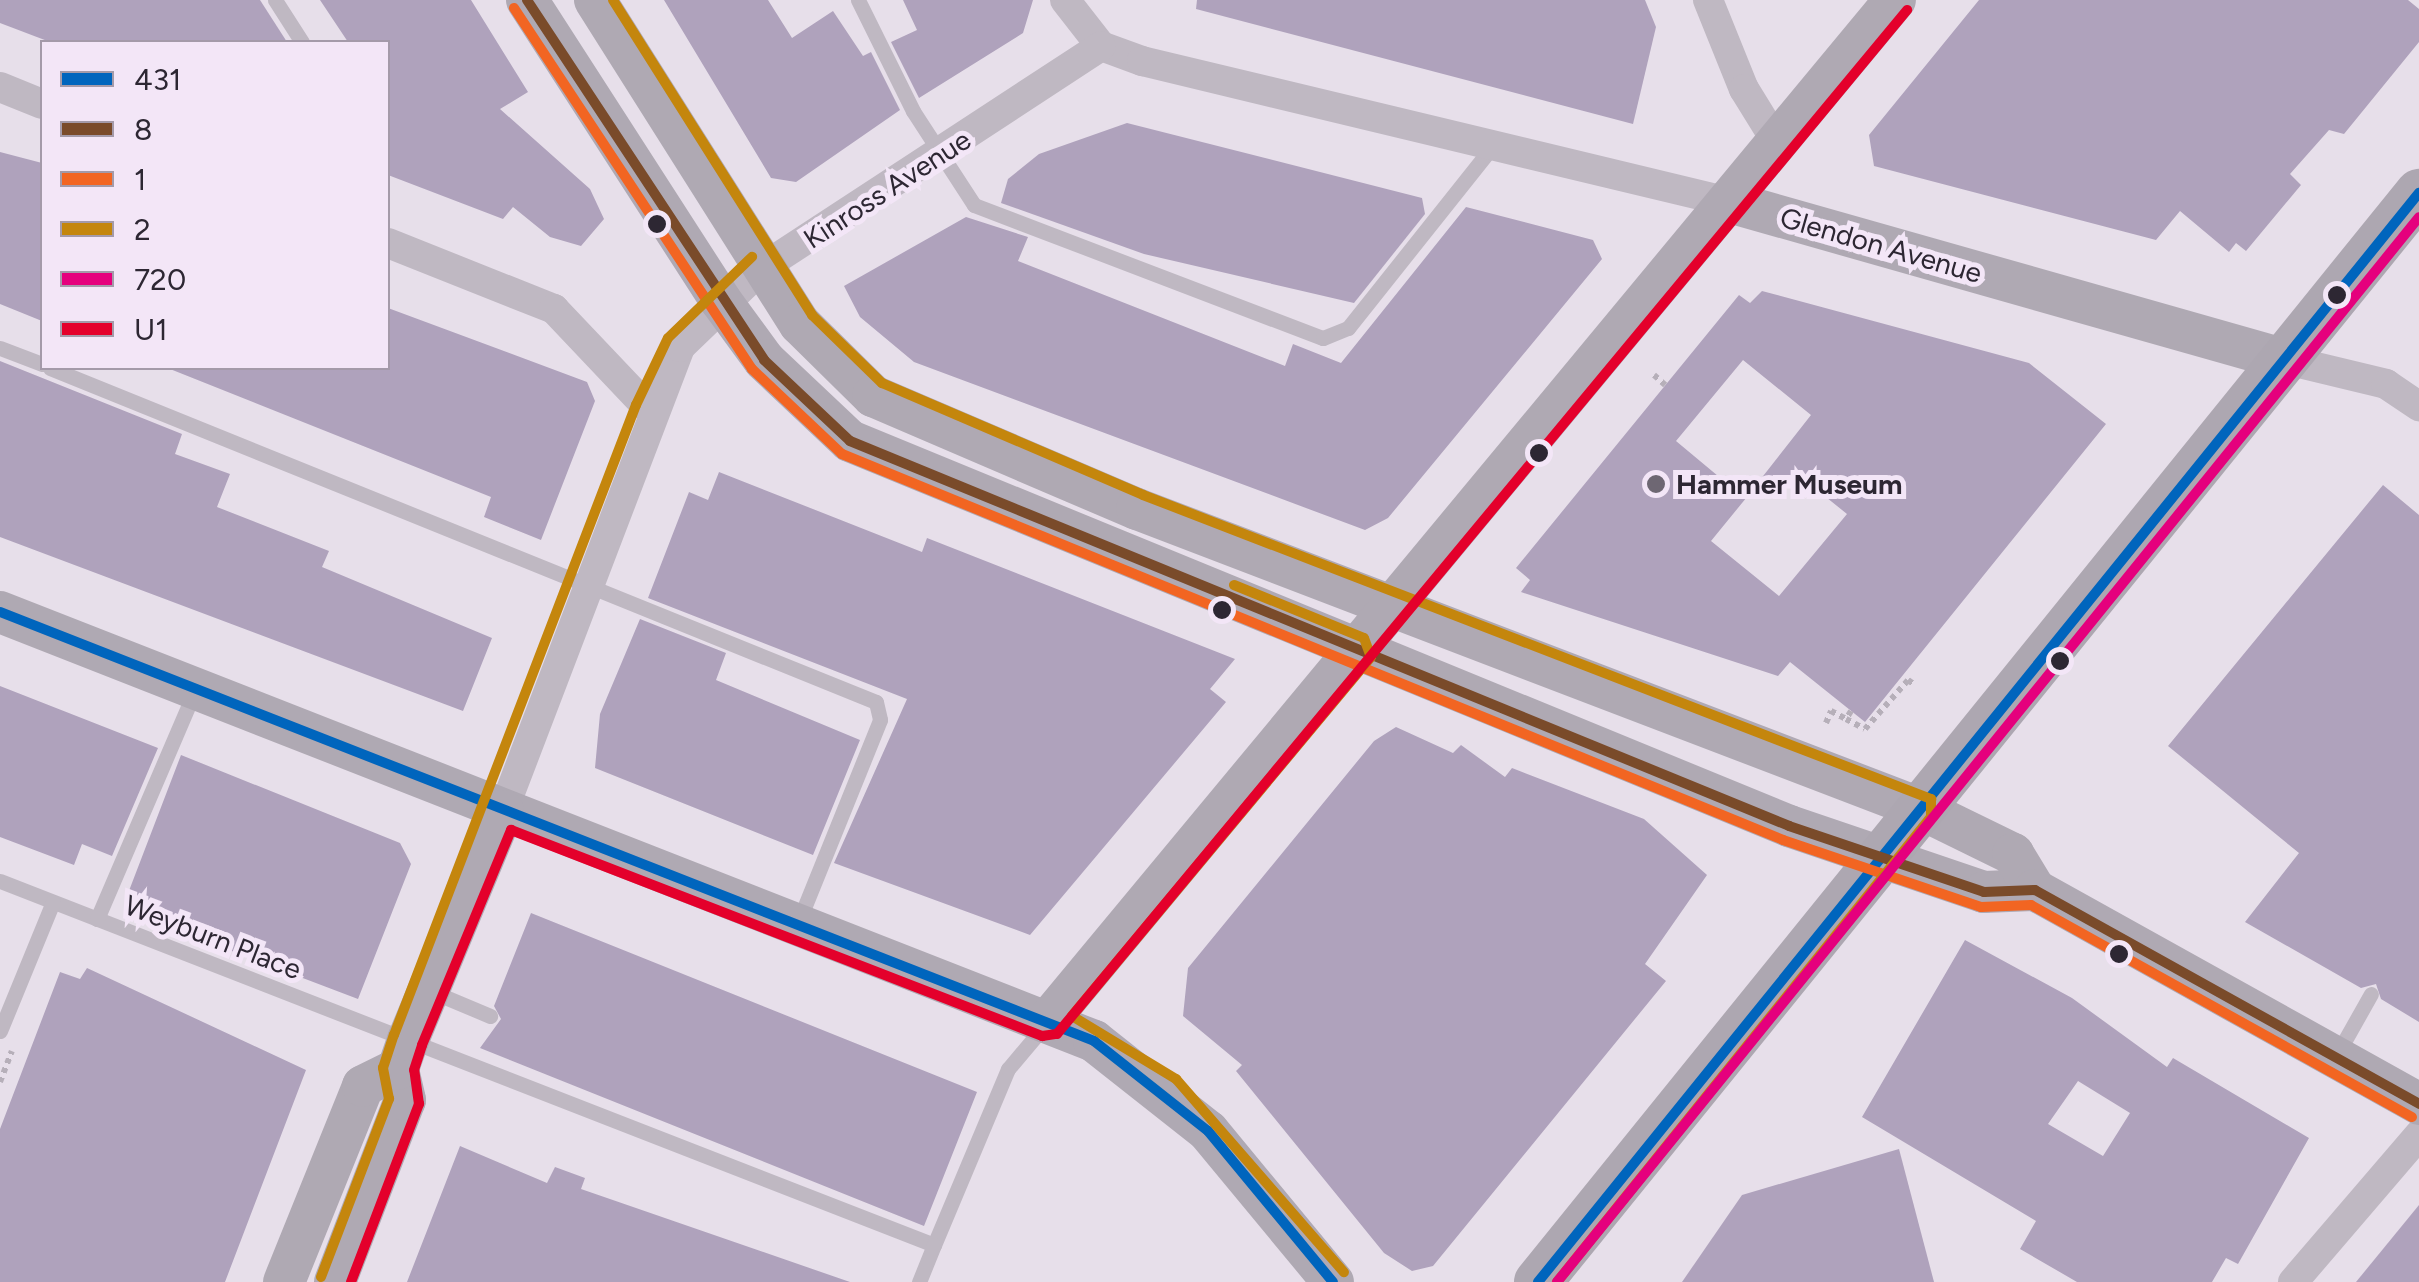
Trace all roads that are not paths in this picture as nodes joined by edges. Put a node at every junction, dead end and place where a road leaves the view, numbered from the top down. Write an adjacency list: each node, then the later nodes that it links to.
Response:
1 (275, 0): 8 (lane)
2 (528, 0): 19 (street)
3 (595, 0): 18 (street)
4 (858, 0): 14 (lane)
5 (1065, 0): 9 (street)
6 (1708, 0): 12 (street)
7 (1895, 0): 12 (street)
8 (301, 40)
9 (1101, 46): 13 (street, Glendon Avenue); 14 (street, Kinross Avenue)
10 (0, 87): 11 (street)
11 (40, 103)
12 (1778, 144): 16 (street)
13 (1492, 147): 14 (lane); 16 (street, Glendon Avenue)
14 (941, 155): 18 (street, Kinross Avenue)
15 (2419, 193): 21 (main road)
16 (1732, 203): 21 (street, Glendon Avenue); 27 (street)
17 (390, 244): 25 (street)
18 (762, 268): 19 (street, Kinross Avenue); 27 (street)
19 (721, 302): 25 (street, Kinross Avenue); 29 (street)
20 (0, 348): 22 (lane)
21 (2283, 358): 24 (street, Glendon Avenue); 31 (main road)
22 (40, 363)
23 (55, 370): 26 (lane)
24 (2419, 406)
25 (650, 410): 26 (street, Kinross Avenue)
26 (587, 580): 32 (street, Kinross Avenue); 38 (lane)
27 (1394, 607): 29 (street); 31 (street)
28 (0, 612): 30 (street)
29 (1357, 651): 33 (street); 42 (street)
30 (196, 690): 32 (street); 37 (lane)
31 (1919, 808): 33 (main road); 35 (street)
32 (503, 811): 38 (street); 39 (street, Kinross Avenue)
33 (1878, 858): 35 (street); 53 (main road)
34 (0, 881): 36 (lane, Weyburn Place)
35 (2035, 890): 45 (street)
36 (53, 902): 37 (lane, Weyburn Place); 43 (lane)
37 (97, 919): 44 (lane, Weyburn Place)
38 (798, 922): 42 (street)
39 (429, 991): 41 (lane); 44 (street, Kinross Avenue)
40 (2371, 994): 45 (lane)
41 (490, 1016)
42 (1047, 1022): 48 (lane); 52 (street)
43 (0, 1031)
44 (403, 1054): 48 (lane, Weyburn Place); 49 (street); 50 (street, Kinross Avenue)
45 (2336, 1056): 46 (street)
46 (2419, 1104)
47 (2419, 1135): 54 (street)
48 (934, 1246): 51 (lane)
49 (284, 1282)
50 (335, 1282)
51 (919, 1282)
52 (1332, 1282)
53 (1538, 1282)
54 (2294, 1282)

